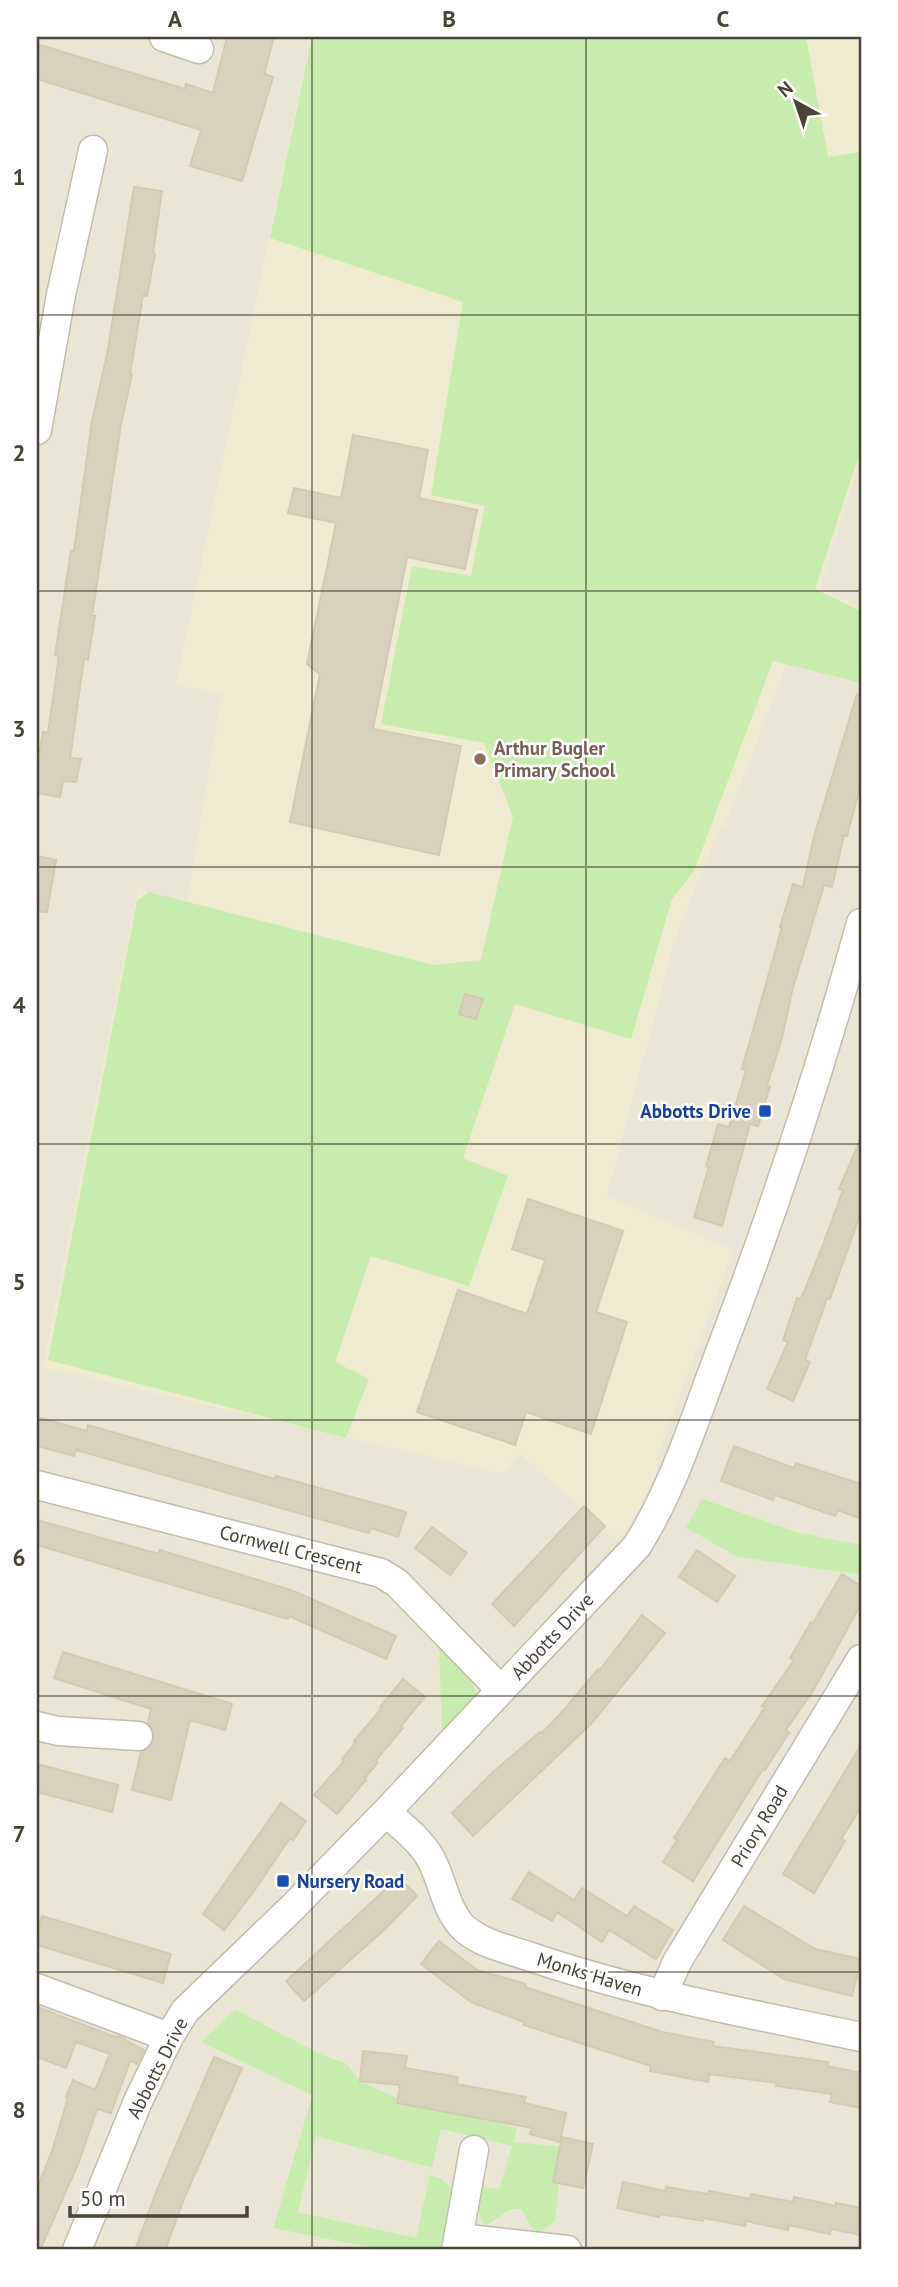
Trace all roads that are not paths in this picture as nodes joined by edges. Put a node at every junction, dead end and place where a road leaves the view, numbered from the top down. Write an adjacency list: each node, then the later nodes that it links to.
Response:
1 (93, 150): 2 (street)
2 (37, 430)
3 (861, 923): 6 (street, Abbotts Drive)
4 (37, 1485): 6 (street, Cornwell Crescent)
5 (861, 1659): 11 (street, Priory Road)
6 (501, 1690): 9 (street, Abbotts Drive)
7 (37, 1726): 8 (street)
8 (138, 1736)
9 (386, 1812): 11 (street, Monks Haven); 12 (street, Abbotts Drive)
10 (37, 1988): 12 (street)
11 (662, 1996): 13 (street, Monks Haven)
12 (169, 2037): 16 (street, Abbotts Drive)
13 (861, 2037)
14 (474, 2150): 15 (street)
15 (457, 2244): 17 (street)
16 (77, 2250)
17 (566, 2250)

